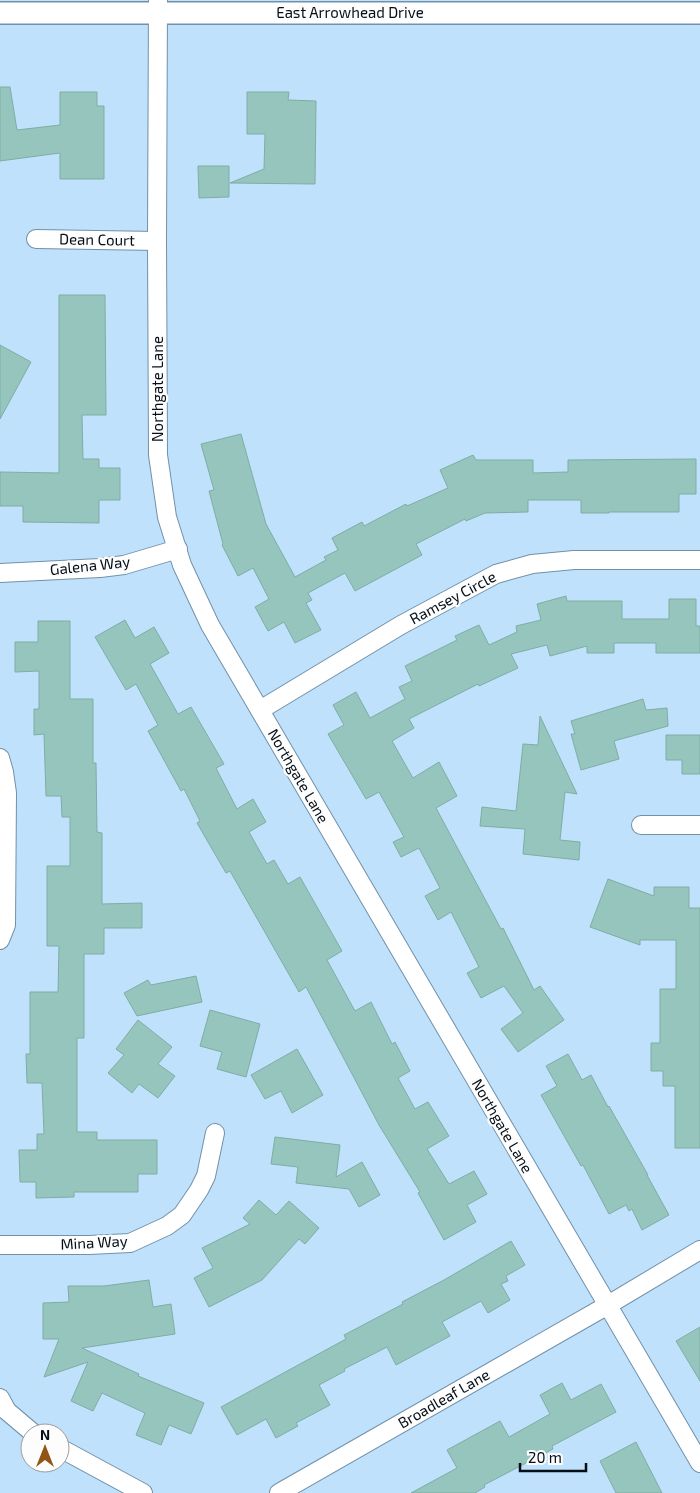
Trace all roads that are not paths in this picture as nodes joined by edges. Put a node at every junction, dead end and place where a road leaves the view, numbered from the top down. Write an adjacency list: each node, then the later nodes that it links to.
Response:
1 (158, 7): 2 (street, East Arrowhead Drive); 3 (street, East Arrowhead Drive); 5 (street, Northgate Lane)
2 (700, 13)
3 (0, 14)
4 (36, 239): 5 (street, Dean Court)
5 (157, 241): 6 (street, Northgate Lane)
6 (178, 549): 8 (street, Galena Way); 9 (street, Northgate Lane)
7 (700, 560): 9 (street, Ramsey Circle)
8 (0, 573)
9 (260, 710): 17 (street, Northgate Lane)
10 (0, 758): 13 (street)
11 (641, 825): 12 (street)
12 (700, 825)
13 (0, 940)
14 (214, 1133): 15 (street, Mina Way)
15 (0, 1245)
16 (700, 1250): 17 (street)
17 (608, 1305): 21 (street, Northgate Lane); 23 (street, Broadleaf Lane)
18 (0, 1398): 19 (street)
19 (22, 1423)
20 (70, 1453): 22 (street)
21 (700, 1463)
22 (143, 1493)
23 (279, 1493)

